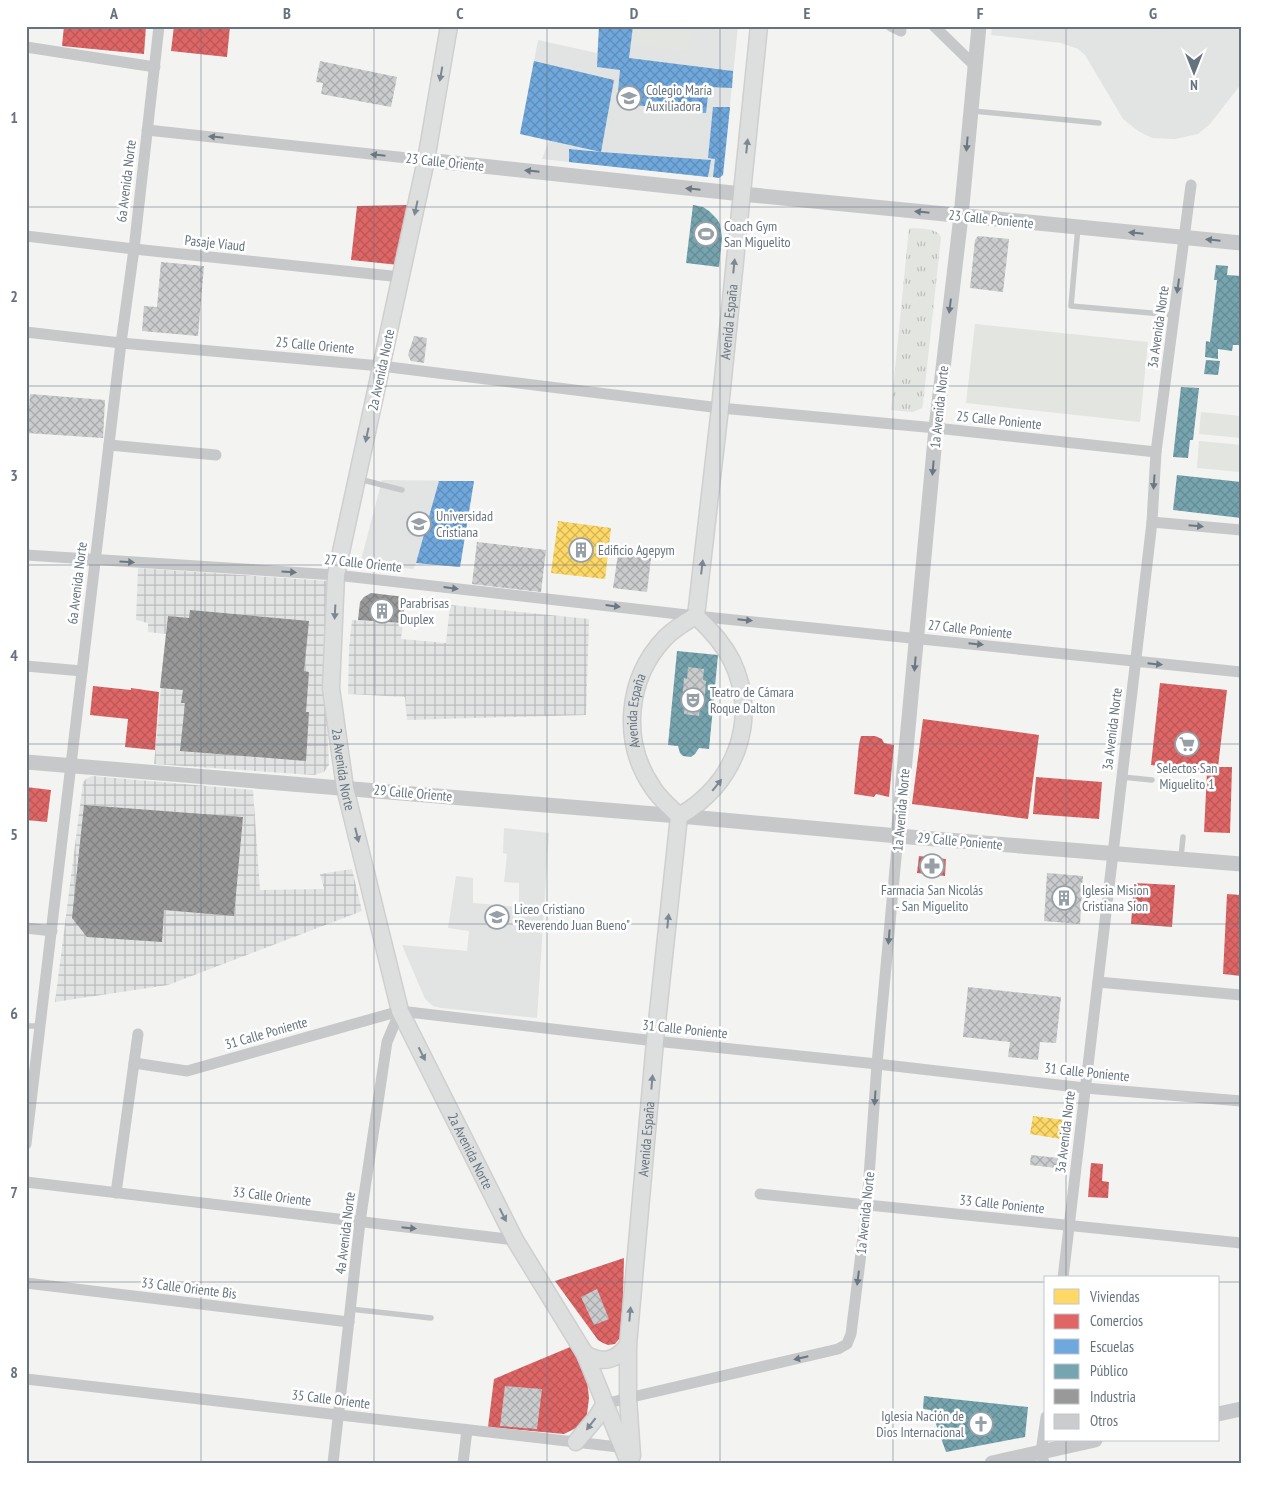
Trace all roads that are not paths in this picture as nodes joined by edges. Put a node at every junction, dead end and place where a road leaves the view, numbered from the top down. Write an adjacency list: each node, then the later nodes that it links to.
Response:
1 (159, 26): 8 (street, 6a Avenida Norte)
2 (449, 26): 12 (main road, 2a Avenida Norte, one-way to 12)
3 (759, 26): 14 (main road, Avenida España, one-way to 3)
4 (934, 26): 7 (street)
5 (978, 26): 7 (street, 1a Avenida Norte)
6 (26, 47): 8 (street)
7 (975, 66): 9 (street, 1a Avenida Norte)
8 (155, 67): 11 (street, 6a Avenida Norte)
9 (970, 110): 10 (lane); 15 (street, 1a Avenida Norte, one-way to 15)
10 (1099, 123)
11 (147, 130): 12 (street, 23 Calle Oriente, one-way to 11); 20 (street, 6a Avenida Norte)
12 (426, 160): 14 (street, 23 Calle Oriente, one-way to 12); 21 (main road, 2a Avenida Norte, one-way to 21)
13 (1191, 184): 18 (street, 3a Avenida Norte)
14 (742, 194): 15 (street, 23 Calle Poniente, one-way to 14); 26 (main road, Avenida España, one-way to 14)
15 (961, 216): 16 (street, 23 Calle Poniente); 27 (street, 1a Avenida Norte, one-way to 27)
16 (1078, 227): 18 (street, 23 Calle Poniente, one-way to 16); 22 (lane)
17 (26, 236): 20 (street, Pasaje Viaud)
18 (1185, 238): 19 (street, 23 Calle Poniente, one-way to 18); 22 (street, 3a Avenida Norte, one-way to 22)
19 (1241, 243)
20 (134, 249): 21 (street, Pasaje Viaud); 24 (street, 6a Avenida Norte)
21 (401, 277): 25 (main road, 2a Avenida Norte)
22 (1174, 315): 29 (street, 3a Avenida Norte)
23 (26, 332): 24 (street, 25 Calle Oriente)
24 (121, 343): 25 (street, 25 Calle Oriente); 28 (street, 6a Avenida Norte)
25 (381, 366): 26 (street, 25 Calle Oriente); 31 (main road, 2a Avenida Norte, one-way to 31)
26 (720, 408): 27 (street, 25 Calle Poniente); 38 (main road, Avenida España, one-way to 26)
27 (936, 428): 29 (street, 25 Calle Poniente); 39 (street, 1a Avenida Norte, one-way to 39)
28 (109, 445): 30 (street); 36 (street, 6a Avenida Norte)
29 (1156, 452): 33 (street, 3a Avenida Norte, one-way to 33)
30 (216, 456)
31 (357, 478): 32 (lane); 37 (main road, 2a Avenida Norte)
32 (402, 490)
33 (1152, 522): 34 (street, one-way to 34); 40 (street, 3a Avenida Norte)
34 (1241, 530)
35 (26, 555): 36 (street, 27 Calle Oriente)
36 (95, 560): 37 (street, 27 Calle Oriente, one-way to 37); 42 (street, 6a Avenida Norte)
37 (336, 574): 38 (street, 27 Calle Oriente, one-way to 38); 48 (main road, 2a Avenida Norte, one-way to 48)
38 (696, 616): 39 (street, 27 Calle Poniente, one-way to 39); 49 (main road, one-way to 38); 49 (main road, Avenida España)
39 (917, 638): 40 (street, 27 Calle Poniente, one-way to 40); 50 (street, 1a Avenida Norte, one-way to 50)
40 (1135, 662): 43 (street, 27 Calle Poniente, one-way to 43); 46 (street, 3a Avenida Norte)
41 (26, 666): 42 (street)
42 (82, 671): 45 (street, 6a Avenida Norte)
43 (1241, 672)
44 (26, 762): 45 (street, 29 Calle Oriente)
45 (71, 766): 48 (street, 29 Calle Oriente); 56 (street, 6a Avenida Norte)
46 (1122, 777): 47 (lane); 52 (street, 3a Avenida Norte)
47 (1152, 780)
48 (345, 788): 49 (street, 29 Calle Oriente); 59 (main road, 2a Avenida Norte, one-way to 59)
49 (679, 816): 50 (street, 29 Calle Poniente); 63 (main road, Avenida España, one-way to 49)
50 (898, 836): 52 (street, 29 Calle Poniente); 65 (street, 1a Avenida Norte, one-way to 65)
51 (1183, 837): 53 (lane)
52 (1113, 853): 53 (street, 29 Calle Poniente); 57 (street, 3a Avenida Norte)
53 (1181, 859): 54 (street, 29 Calle Poniente)
54 (1241, 864)
55 (26, 928): 56 (street)
56 (52, 930): 61 (street, 6a Avenida Norte)
57 (1098, 982): 58 (street); 66 (street, 3a Avenida Norte)
58 (1241, 995)
59 (400, 1010): 63 (street, 31 Calle Poniente); 64 (street, 31 Calle Poniente); 73 (street, 4a Avenida Norte); 75 (main road, 2a Avenida Norte, one-way to 75)
60 (26, 1026): 61 (lane)
61 (40, 1026): 68 (street, 6a Avenida Norte)
62 (138, 1034): 64 (street)
63 (656, 1041): 65 (street, 31 Calle Poniente); 82 (main road, Avenida España, one-way to 63)
64 (134, 1063): 70 (street)
65 (877, 1064): 66 (street, 31 Calle Poniente); 72 (street, 1a Avenida Norte, one-way to 72)
66 (1085, 1088): 67 (street, 31 Calle Poniente); 74 (street, 3a Avenida Norte)
67 (1241, 1101)
68 (26, 1144)
69 (26, 1182): 70 (street, 33 Calle Oriente)
70 (116, 1193): 73 (street, 33 Calle Oriente)
71 (760, 1194): 72 (street, 33 Calle Poniente)
72 (867, 1205): 74 (street, 33 Calle Poniente); 85 (street, 1a Avenida Norte, one-way to 85)
73 (360, 1222): 75 (street, 33 Calle Oriente, one-way to 75); 79 (street, 4a Avenida Norte)
74 (1069, 1226): 76 (street, 33 Calle Poniente); 77 (street, 3a Avenida Norte)
75 (515, 1240): 83 (main road, 2a Avenida Norte)
76 (1241, 1243)
77 (1063, 1276)
78 (26, 1283): 81 (street, 33 Calle Oriente Bis)
79 (350, 1309): 80 (lane); 81 (street, 4a Avenida Norte)
80 (431, 1318)
81 (349, 1322): 89 (street, 4a Avenida Norte)
82 (628, 1345): 83 (main road); 85 (main road, Avenida España)
83 (585, 1354): 86 (main road, 2a Avenida Norte)
84 (26, 1379): 89 (street, 35 Calle Oriente)
85 (628, 1398): 86 (street, 1a Avenida Norte); 94 (main road, Avenida España)
86 (605, 1404): 92 (main road, one-way to 92); 94 (main road, 2a Avenida Norte)
87 (1241, 1409): 88 (street)
88 (1220, 1414)
89 (338, 1415): 90 (street, 35 Calle Oriente); 96 (street, 4a Avenida Norte)
90 (468, 1430): 92 (street, 35 Calle Oriente); 97 (street)
91 (1044, 1437): 95 (street)
92 (576, 1442): 94 (street, 35 Calle Oriente)
93 (1089, 1442): 95 (street)
94 (629, 1455)
95 (1042, 1457): 98 (street)
96 (333, 1463)
97 (464, 1463)
98 (992, 1463)

